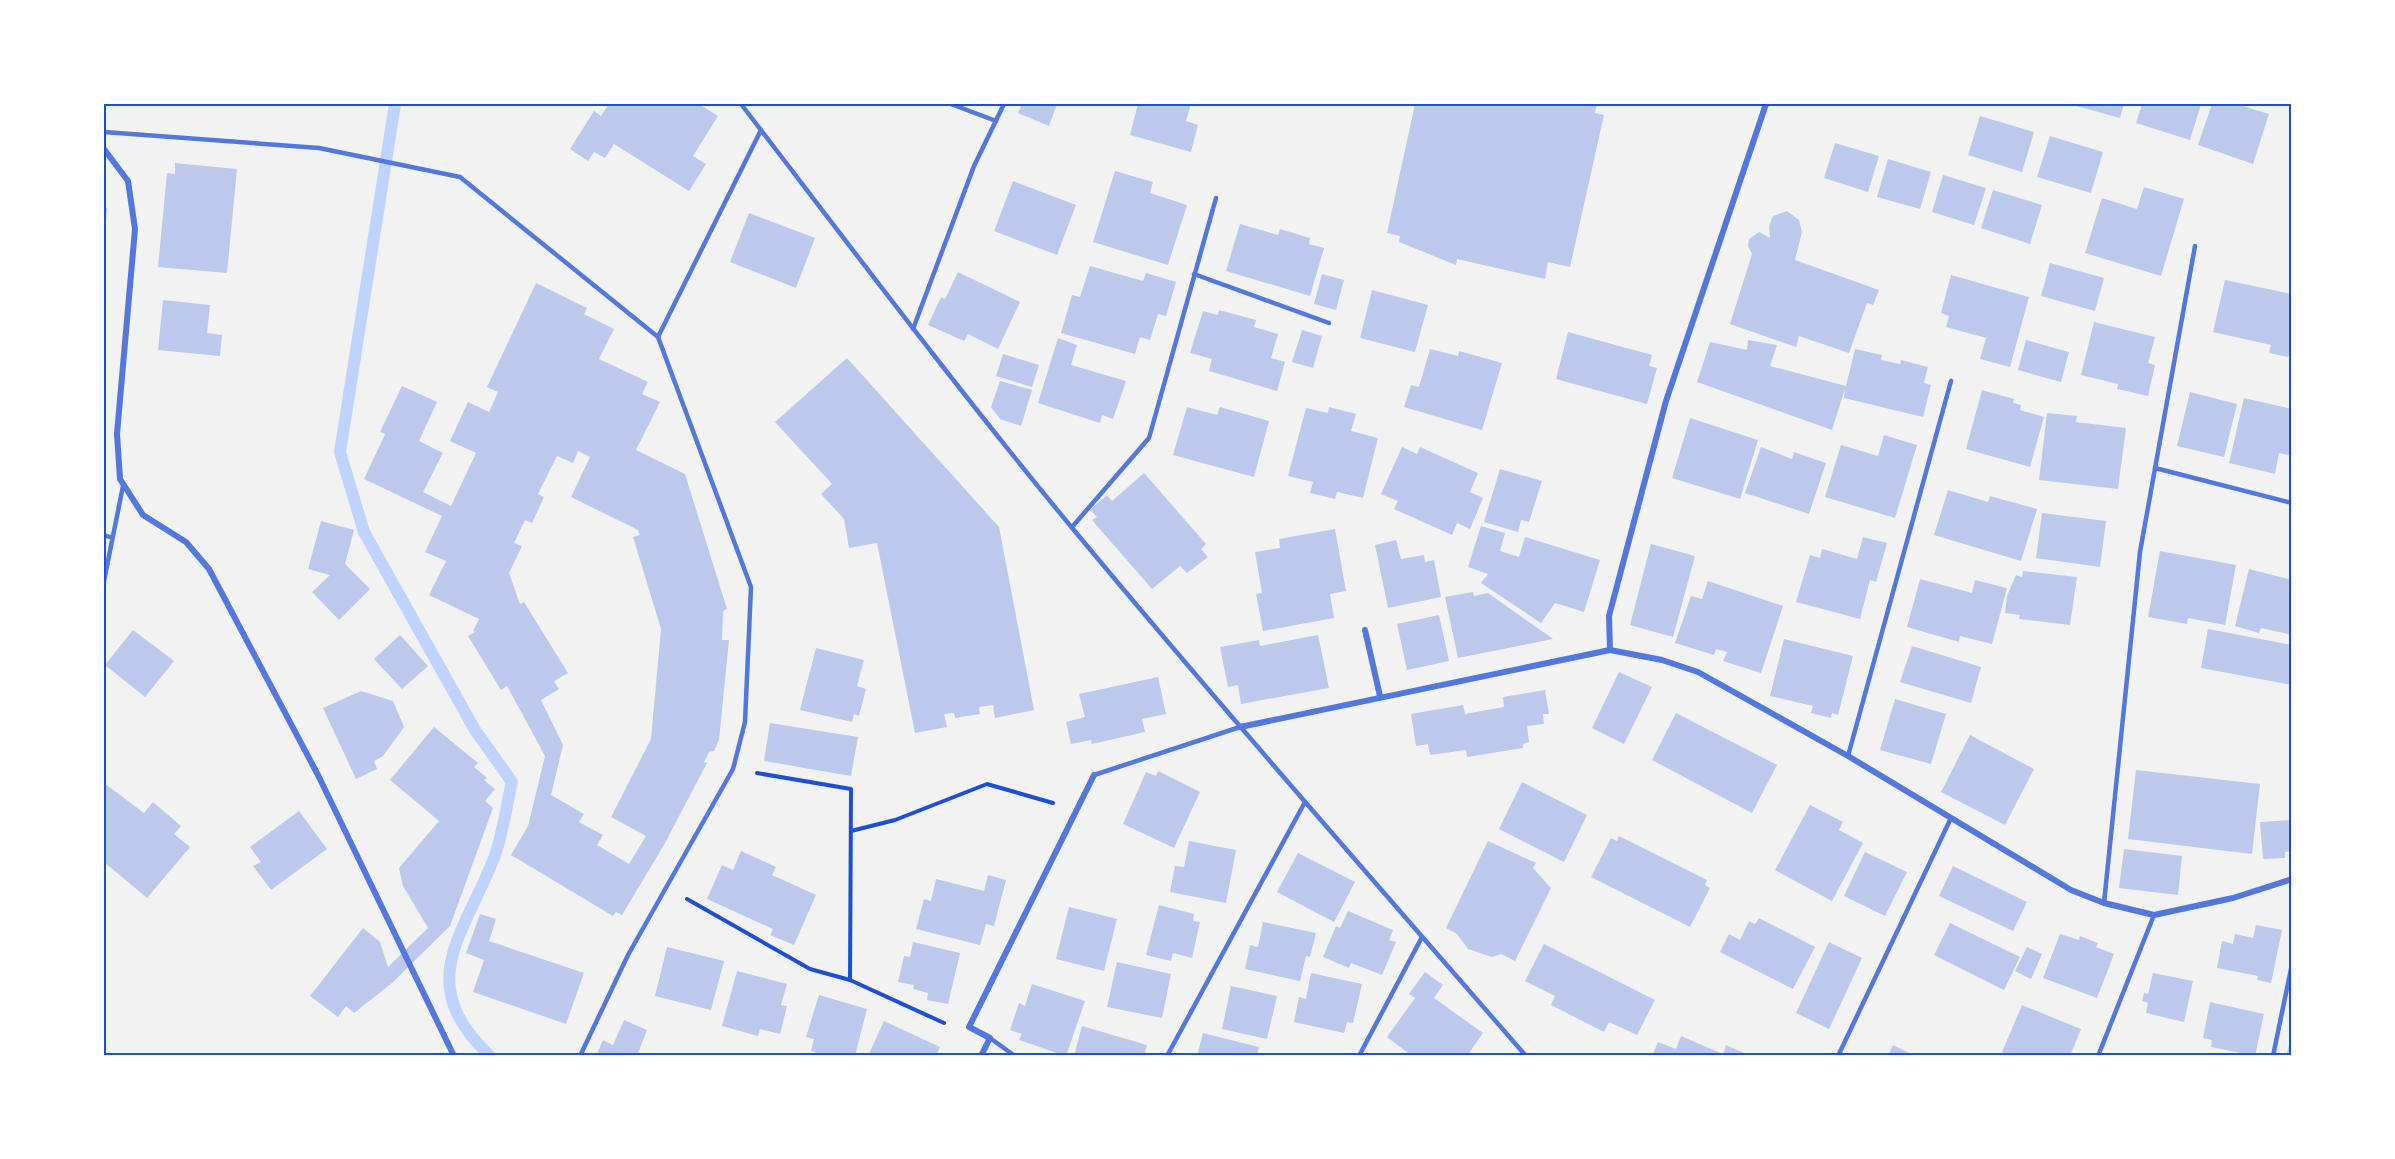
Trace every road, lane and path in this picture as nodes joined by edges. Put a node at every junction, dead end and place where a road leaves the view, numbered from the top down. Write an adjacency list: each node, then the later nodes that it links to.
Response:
1 (951, 104): 5 (lane)
2 (1004, 104): 5 (lane)
3 (1766, 104): 24 (street)
4 (743, 105): 6 (lane)
5 (996, 121): 13 (lane)
6 (761, 130): 13 (lane); 14 (lane)
7 (104, 132): 14 (lane)
8 (104, 149): 17 (street)
9 (1216, 198): 11 (lane)
10 (2195, 246): 16 (lane)
11 (1194, 274): 12 (lane); 19 (lane)
12 (1329, 323)
13 (913, 329): 19 (lane)
14 (658, 337): 28 (lane)
15 (1951, 381): 27 (lane)
16 (2155, 468): 18 (lane); 36 (lane)
17 (123, 486): 21 (lane); 43 (street)
18 (2292, 503)
19 (1072, 527): 26 (lane)
20 (104, 535): 21 (lane)
21 (112, 538): 22 (lane)
22 (104, 581)
23 (1365, 630): 25 (street)
24 (1610, 650): 25 (street); 27 (street)
25 (1380, 696): 26 (street)
26 (1240, 728): 29 (lane); 30 (lane)
27 (1848, 756): 32 (street)
28 (732, 769): 33 (path); 35 (lane)
29 (1094, 775): 31 (street)
30 (1305, 802): 38 (lane); 47 (lane)
31 (1076, 810): 33 (path); 41 (street)
32 (1951, 818): 36 (street); 50 (lane)
33 (851, 831): 40 (path)
34 (2292, 879): 37 (street)
35 (666, 888): 40 (path); 44 (lane)
36 (2104, 903): 37 (street)
37 (2154, 915): 51 (lane)
38 (1422, 937): 48 (lane); 49 (lane)
39 (2292, 964): 52 (lane)
40 (850, 980): 41 (path)
41 (969, 1027): 42 (street)
42 (990, 1038): 45 (street); 46 (lane)
43 (454, 1056)
44 (580, 1056)
45 (981, 1056)
46 (1015, 1056)
47 (1167, 1056)
48 (1359, 1056)
49 (1526, 1056)
50 (1838, 1056)
51 (2098, 1056)
52 (2273, 1056)

